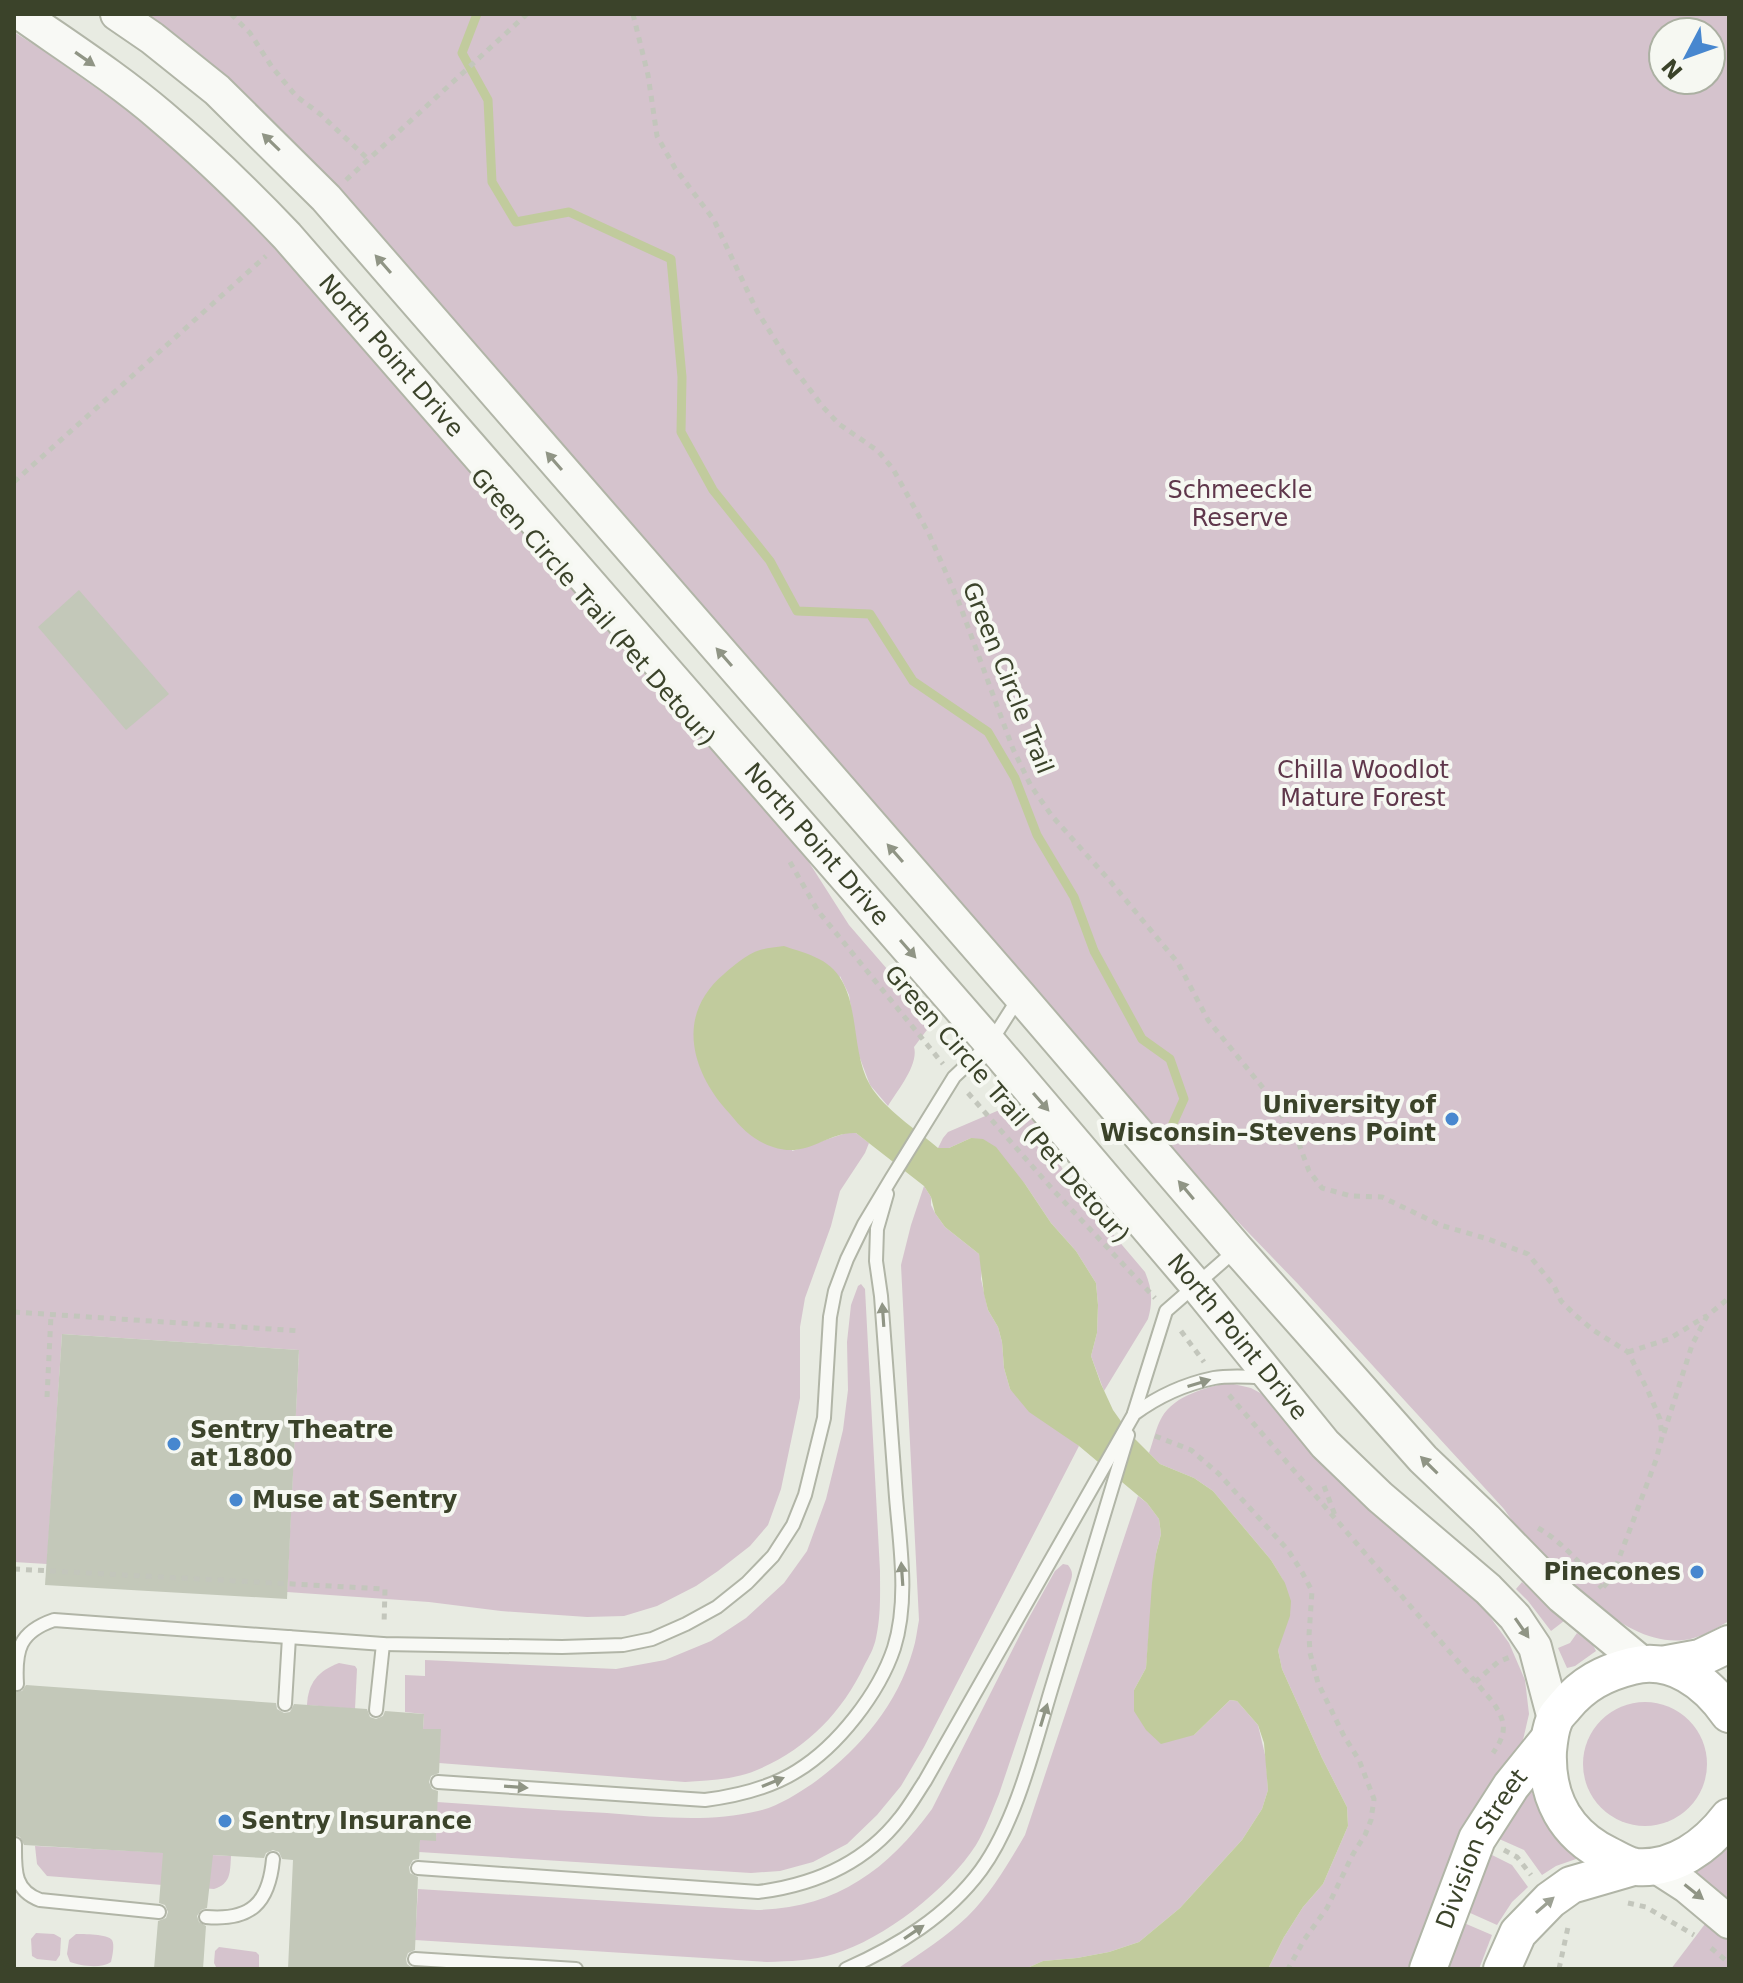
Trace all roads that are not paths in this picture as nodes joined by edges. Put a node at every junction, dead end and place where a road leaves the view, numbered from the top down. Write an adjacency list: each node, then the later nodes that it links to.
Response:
1 (21, 14): 4 (street, North Point Drive, one-way to 4)
2 (117, 14): 3 (street, one-way to 2)
3 (1020, 996): 4 (lane); 6 (street, one-way to 3)
4 (990, 1043): 5 (lane); 7 (street, North Point Drive, one-way to 7)
5 (891, 1179): 11 (lane); 19 (lane, one-way to 5)
6 (1237, 1249): 7 (lane); 13 (street, one-way to 6)
7 (1195, 1284): 8 (street, North Point Drive); 9 (lane)
8 (1271, 1377): 9 (lane, one-way to 8); 18 (street, North Point Drive, one-way to 18)
9 (1134, 1414): 24 (lane); 30 (lane, one-way to 9)
10 (289, 1637): 11 (lane); 14 (lane); 15 (lane)
11 (383, 1644): 16 (lane)
12 (1729, 1644): 13 (main road)
13 (1654, 1664): 17 (main road); 18 (main road, Division Street)
14 (17, 1684)
15 (285, 1704)
16 (376, 1710)
17 (1729, 1714)
18 (1552, 1729): 23 (main road); 31 (main road, Division Street)
19 (438, 1782)
20 (1729, 1817): 23 (main road)
21 (15, 1844): 25 (lane)
22 (273, 1859): 26 (lane)
23 (1644, 1867): 27 (street, one-way to 27); 32 (main road, one-way to 23)
24 (418, 1868)
25 (159, 1912)
26 (206, 1917)
27 (1729, 1922)
28 (415, 1959): 29 (lane)
29 (576, 1969)
30 (846, 1969)
31 (1428, 1969)
32 (1502, 1969)

